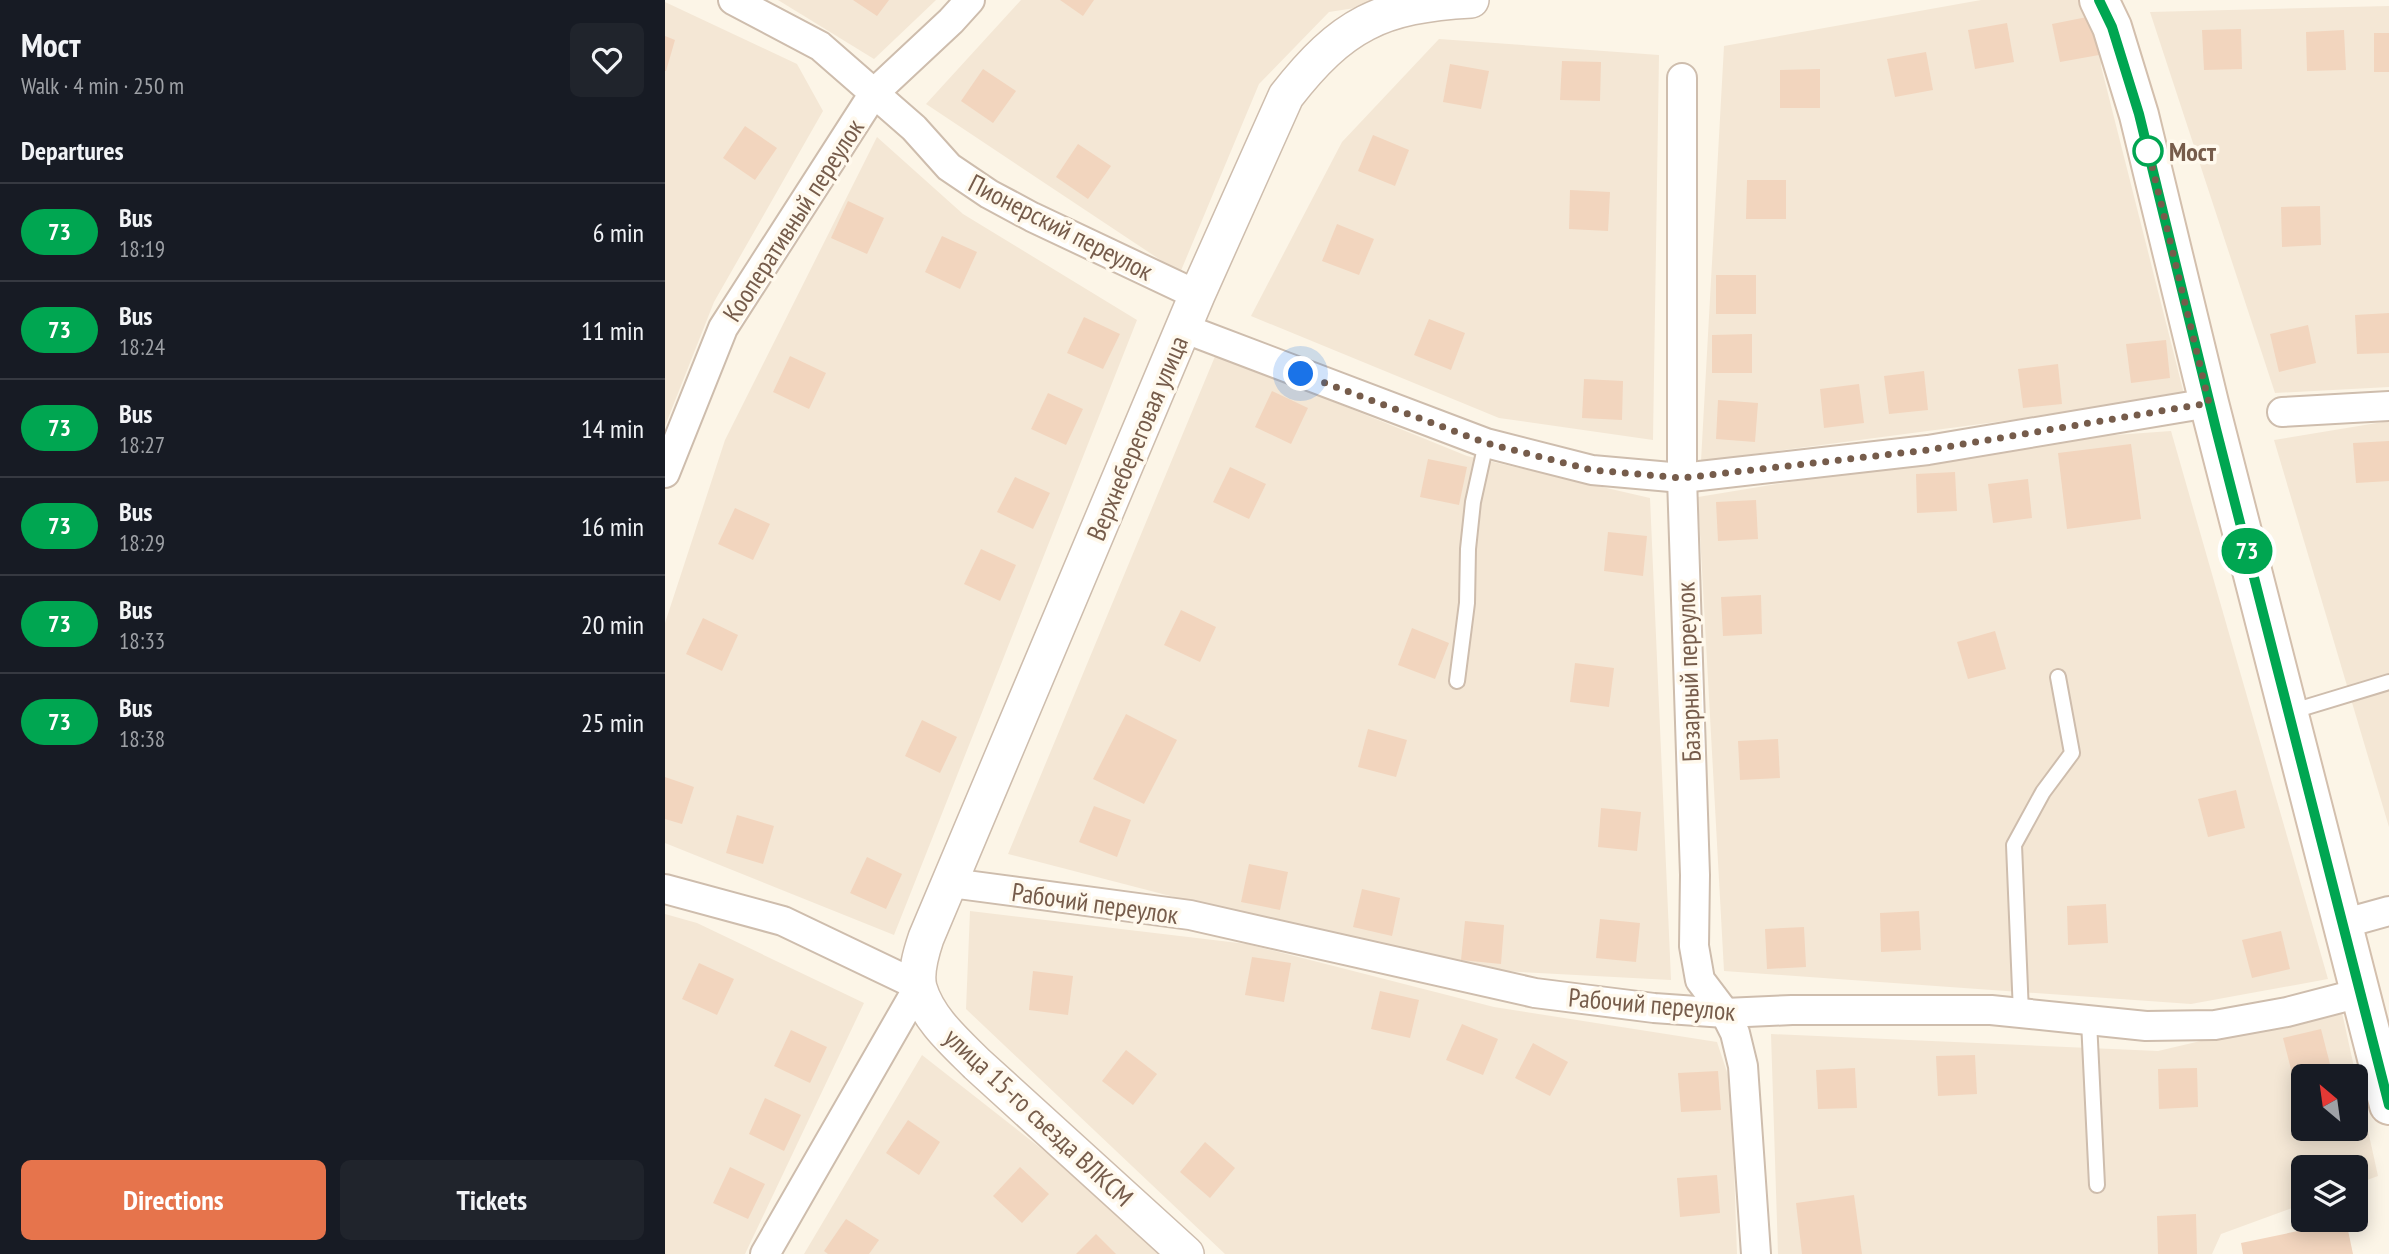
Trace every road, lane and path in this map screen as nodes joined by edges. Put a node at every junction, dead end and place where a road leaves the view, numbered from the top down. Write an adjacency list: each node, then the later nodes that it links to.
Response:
1 (733, 0): 6 (street, Пионерский переулок)
2 (970, 0): 6 (street, Кооперативный переулок)
3 (1471, 0): 7 (street, Верхнебереговая улица)
4 (2099, 0): 9 (main road)
5 (1682, 78): 14 (street, Базарный переулок)
6 (874, 93): 7 (street, Пионерский переулок); 13 (street, Кооперативный переулок)
7 (1197, 295): 8 (street, Верхнебереговая улица)
8 (1183, 328): 12 (street); 20 (street, Верхнебереговая улица)
9 (2209, 403): 14 (street); 18 (main road)
10 (2389, 406): 11 (street)
11 (2281, 412)
12 (1486, 443): 14 (street); 16 (lane)
13 (665, 473)
14 (1682, 478): 27 (street, Базарный переулок)
15 (2058, 677): 28 (lane)
16 (1457, 681)
17 (2389, 682): 18 (lane)
18 (2288, 712): 24 (main road)
19 (665, 875): 22 (street)
20 (951, 883): 25 (street, Верхнебереговая улица); 27 (street, Рабочий переулок)
21 (665, 889): 22 (street)
22 (693, 897): 25 (street)
23 (2389, 911): 24 (street)
24 (2342, 924): 26 (main road)
25 (919, 986): 32 (street); 33 (street, улица 15-го съезда ВЛКСМ)
26 (2360, 993): 29 (street, Рабочий переулок); 30 (main road)
27 (1725, 1013): 28 (street, Рабочий переулок); 34 (street, Базарный переулок)
28 (2021, 1013): 29 (street, Рабочий переулок)
29 (2089, 1021): 31 (lane)
30 (2389, 1105)
31 (2097, 1185)
32 (765, 1254)
33 (1186, 1254)
34 (1756, 1254)

